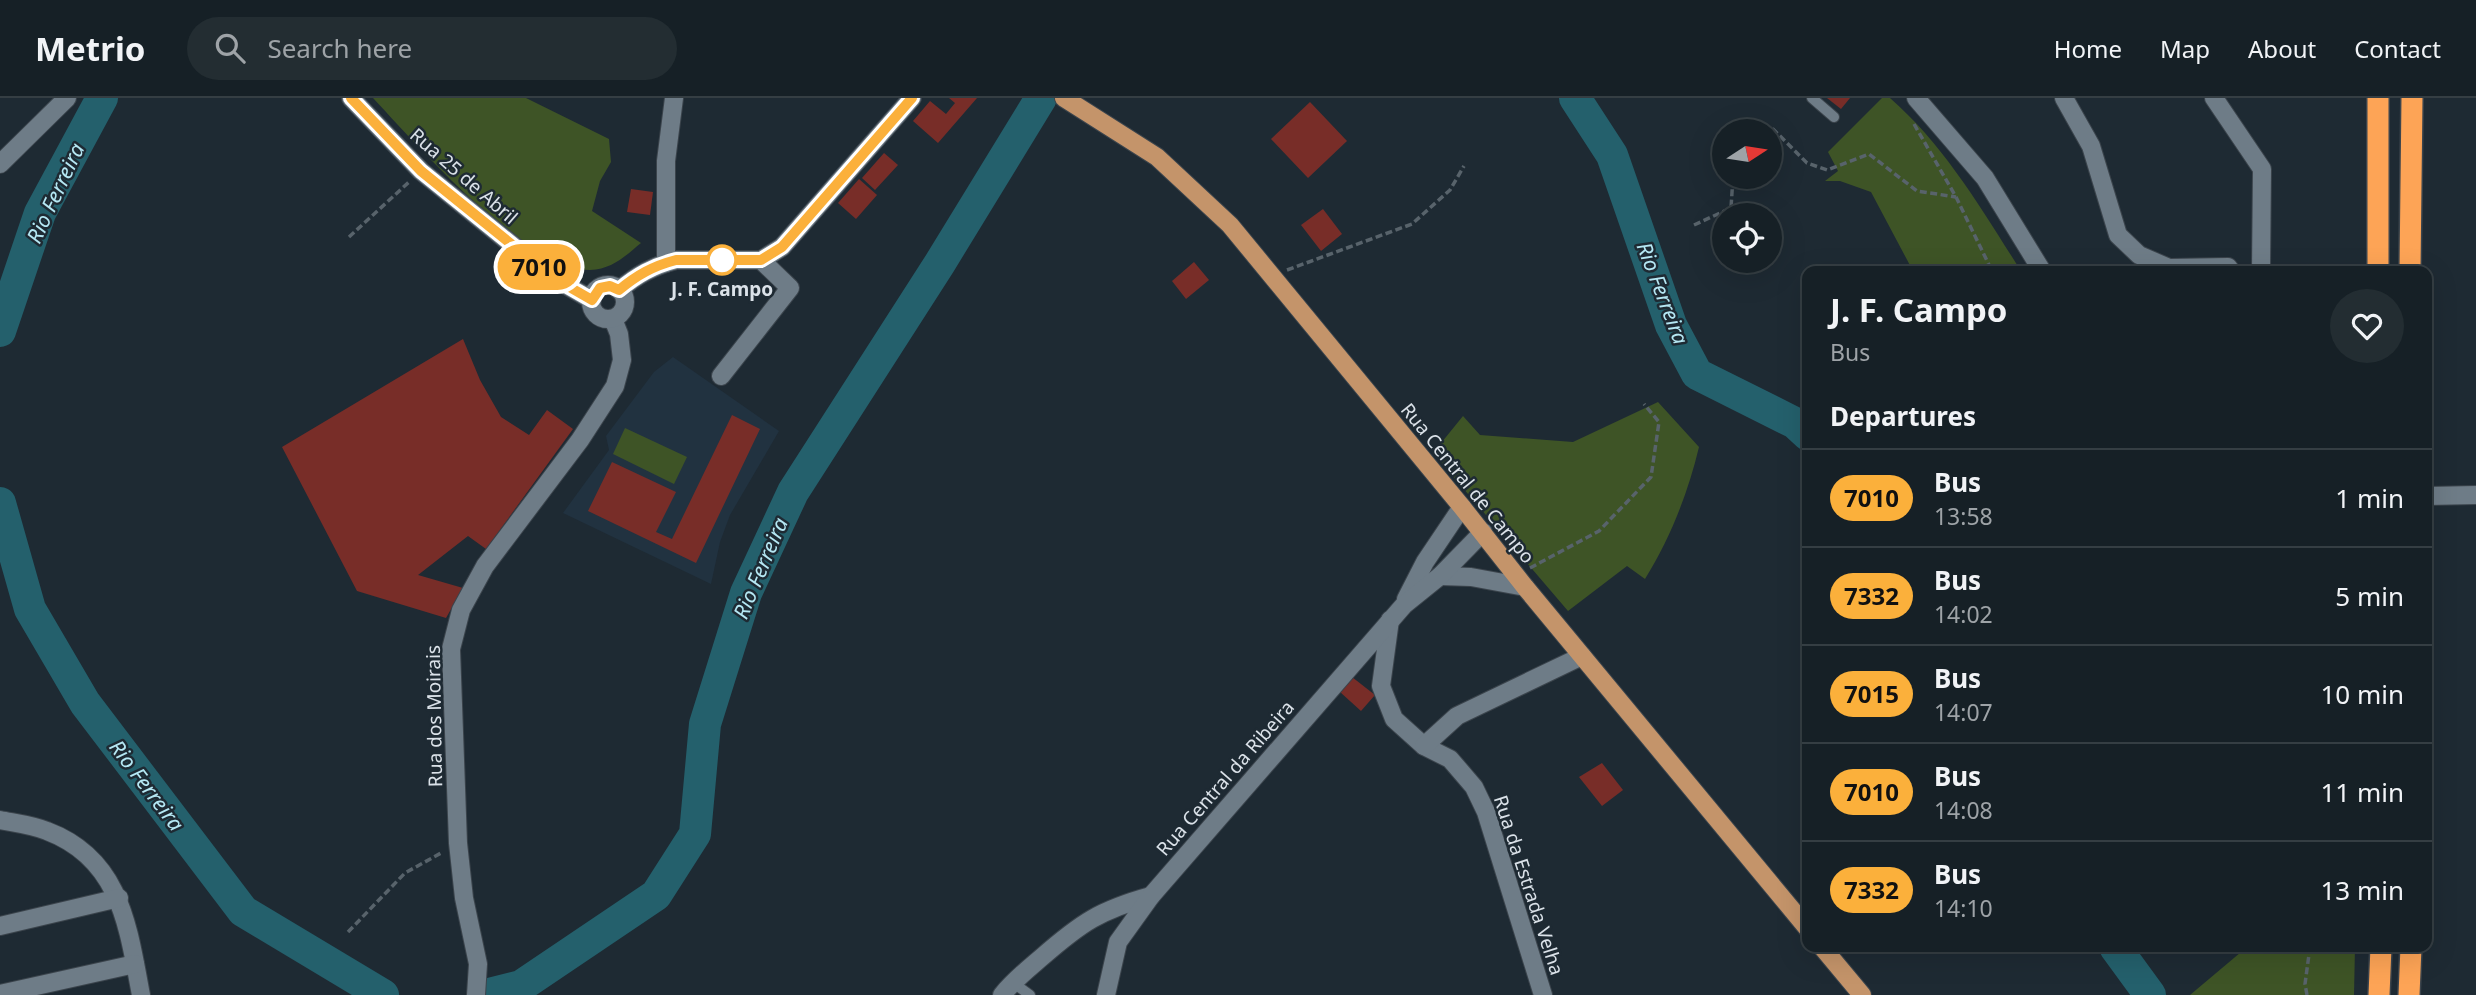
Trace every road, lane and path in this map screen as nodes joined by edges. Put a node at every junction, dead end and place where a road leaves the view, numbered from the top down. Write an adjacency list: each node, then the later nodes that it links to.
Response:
1 (67, 98): 15 (street)
2 (351, 98): 17 (street, Rua 25 de Abril)
3 (674, 98): 23 (street)
4 (912, 98): 22 (street)
5 (1064, 98): 30 (main road, Rua Central de Campo)
6 (1812, 98): 12 (lane)
7 (1916, 98): 25 (street)
8 (2064, 98): 26 (street)
9 (2214, 98): 27 (street)
10 (2378, 98): 28 (highway)
11 (2412, 98): 29 (highway)
12 (1835, 117)
13 (1913, 122): 19 (path)
14 (1782, 138): 19 (path)
15 (0, 164)
16 (1465, 166): 30 (path)
17 (421, 171): 21 (path); 32 (street, Rua 25 de Abril)
18 (1732, 189): 20 (path)
19 (1956, 197): 24 (path)
20 (1694, 225)
21 (349, 237)
22 (761, 260): 23 (street); 34 (street)
23 (666, 263): 31 (street)
24 (1990, 266)
25 (2039, 266)
26 (2164, 266)
27 (2261, 266)
28 (2378, 266)
29 (2410, 266)
30 (1272, 275): 38 (main road, Rua Central de Campo)
31 (619, 290): 32 (street); 33 (street)
32 (592, 300): 33 (street)
33 (613, 318): 47 (street, Rua dos Moirais)
34 (721, 376)
35 (1644, 404): 41 (path)
36 (2475, 495): 37 (street)
37 (2432, 496)
38 (1462, 507): 39 (main road, Rua Central de Campo); 42 (street, Rua Central da Ribeira)
39 (1483, 532): 40 (street, Rua Central da Ribeira); 41 (main road, Rua Central de Campo)
40 (1440, 576): 41 (street); 42 (street, Rua Central da Ribeira)
41 (1520, 582): 44 (main road, Rua Central de Campo)
42 (1404, 605): 43 (street, Rua Central da Ribeira)
43 (1390, 620): 45 (street, Rua da Estrada Velha); 48 (street, Rua Central da Ribeira)
44 (1582, 656): 45 (street); 50 (main road, Rua Central de Campo)
45 (1424, 746): 64 (street, Rua da Estrada Velha)
46 (0, 820): 49 (street)
47 (458, 843): 52 (path); 61 (street, Rua dos Moirais)
48 (1151, 896): 58 (street); 63 (street, Rua Central da Ribeira)
49 (119, 898): 51 (street); 57 (street)
50 (1802, 922)
51 (0, 926)
52 (348, 932)
53 (1826, 952): 65 (main road)
54 (2309, 952): 66 (path)
55 (2381, 952): 67 (highway)
56 (2412, 952): 68 (highway)
57 (135, 964): 59 (street); 60 (street)
58 (1007, 989): 62 (lane)
59 (0, 994)
60 (141, 995)
61 (476, 995)
62 (1030, 995)
63 (1106, 995)
64 (1543, 995)
65 (1862, 995)
66 (2307, 995)
67 (2379, 995)
68 (2410, 995)

